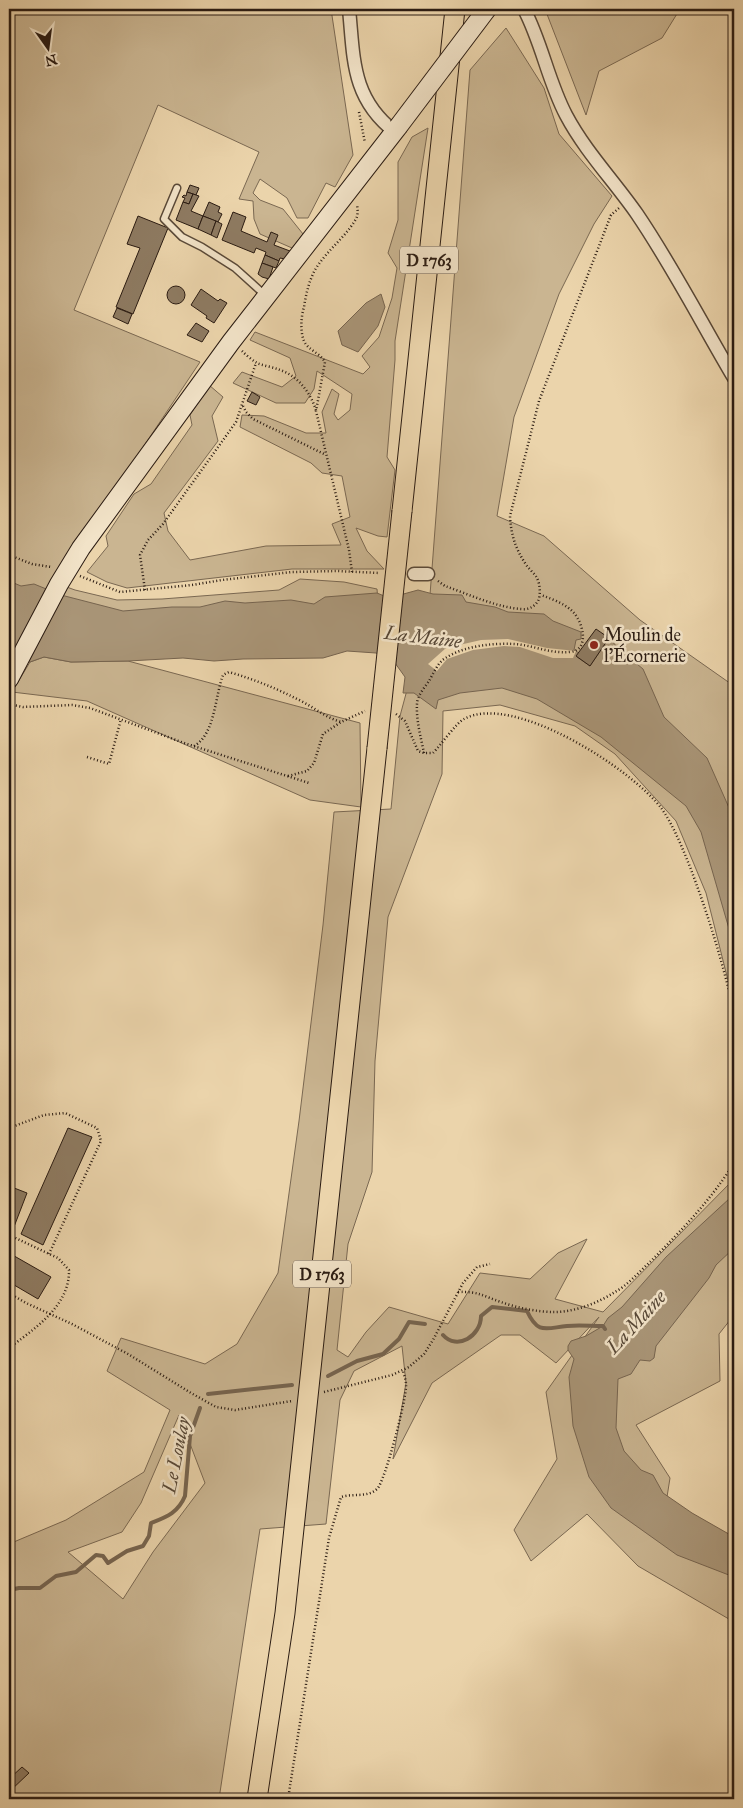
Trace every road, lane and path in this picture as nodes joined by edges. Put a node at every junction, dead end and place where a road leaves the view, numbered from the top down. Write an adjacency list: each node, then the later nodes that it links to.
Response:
1 (349, 9): 6 (street)
2 (455, 9): 48 (main road, D 1763, bridge)
3 (487, 9): 6 (street, bridge)
4 (524, 9): 10 (street)
5 (359, 111): 7 (path)
6 (397, 129): 9 (street)
7 (366, 146)
8 (177, 188): 11 (lane)
9 (346, 193): 11 (street); 16 (path)
10 (627, 201): 14 (street); 23 (path)
11 (266, 296): 12 (street)
12 (231, 342): 13 (path); 21 (street)
13 (256, 363): 15 (path); 16 (path)
14 (734, 378)
15 (242, 404): 17 (path); 22 (path)
16 (316, 411): 17 (path)
17 (326, 455): 22 (path)
18 (9, 555): 21 (path)
19 (414, 574): 20 (street)
20 (428, 574): 23 (path)
21 (70, 577): 22 (path); 24 (street)
22 (144, 590)
23 (540, 595): 31 (path)
24 (9, 679)
25 (9, 704): 28 (path)
26 (374, 710): 29 (path)
27 (390, 710): 31 (path)
28 (120, 719): 30 (path); 32 (path)
29 (341, 722): 30 (path); 33 (path)
30 (194, 746): 33 (path)
31 (424, 753): 35 (path)
32 (87, 757)
33 (288, 776): 34 (path)
34 (309, 783)
35 (734, 1012)
36 (9, 1128): 39 (path)
37 (734, 1163): 41 (path)
38 (9, 1235): 39 (path)
39 (49, 1254): 43 (path)
40 (490, 1264): 41 (path)
41 (458, 1292): 45 (path)
42 (9, 1293): 43 (path)
43 (50, 1314): 44 (path); 47 (path)
44 (9, 1348)
45 (403, 1370): 46 (path); 49 (path)
46 (323, 1392)
47 (294, 1401)
48 (257, 1799)
49 (288, 1799)

